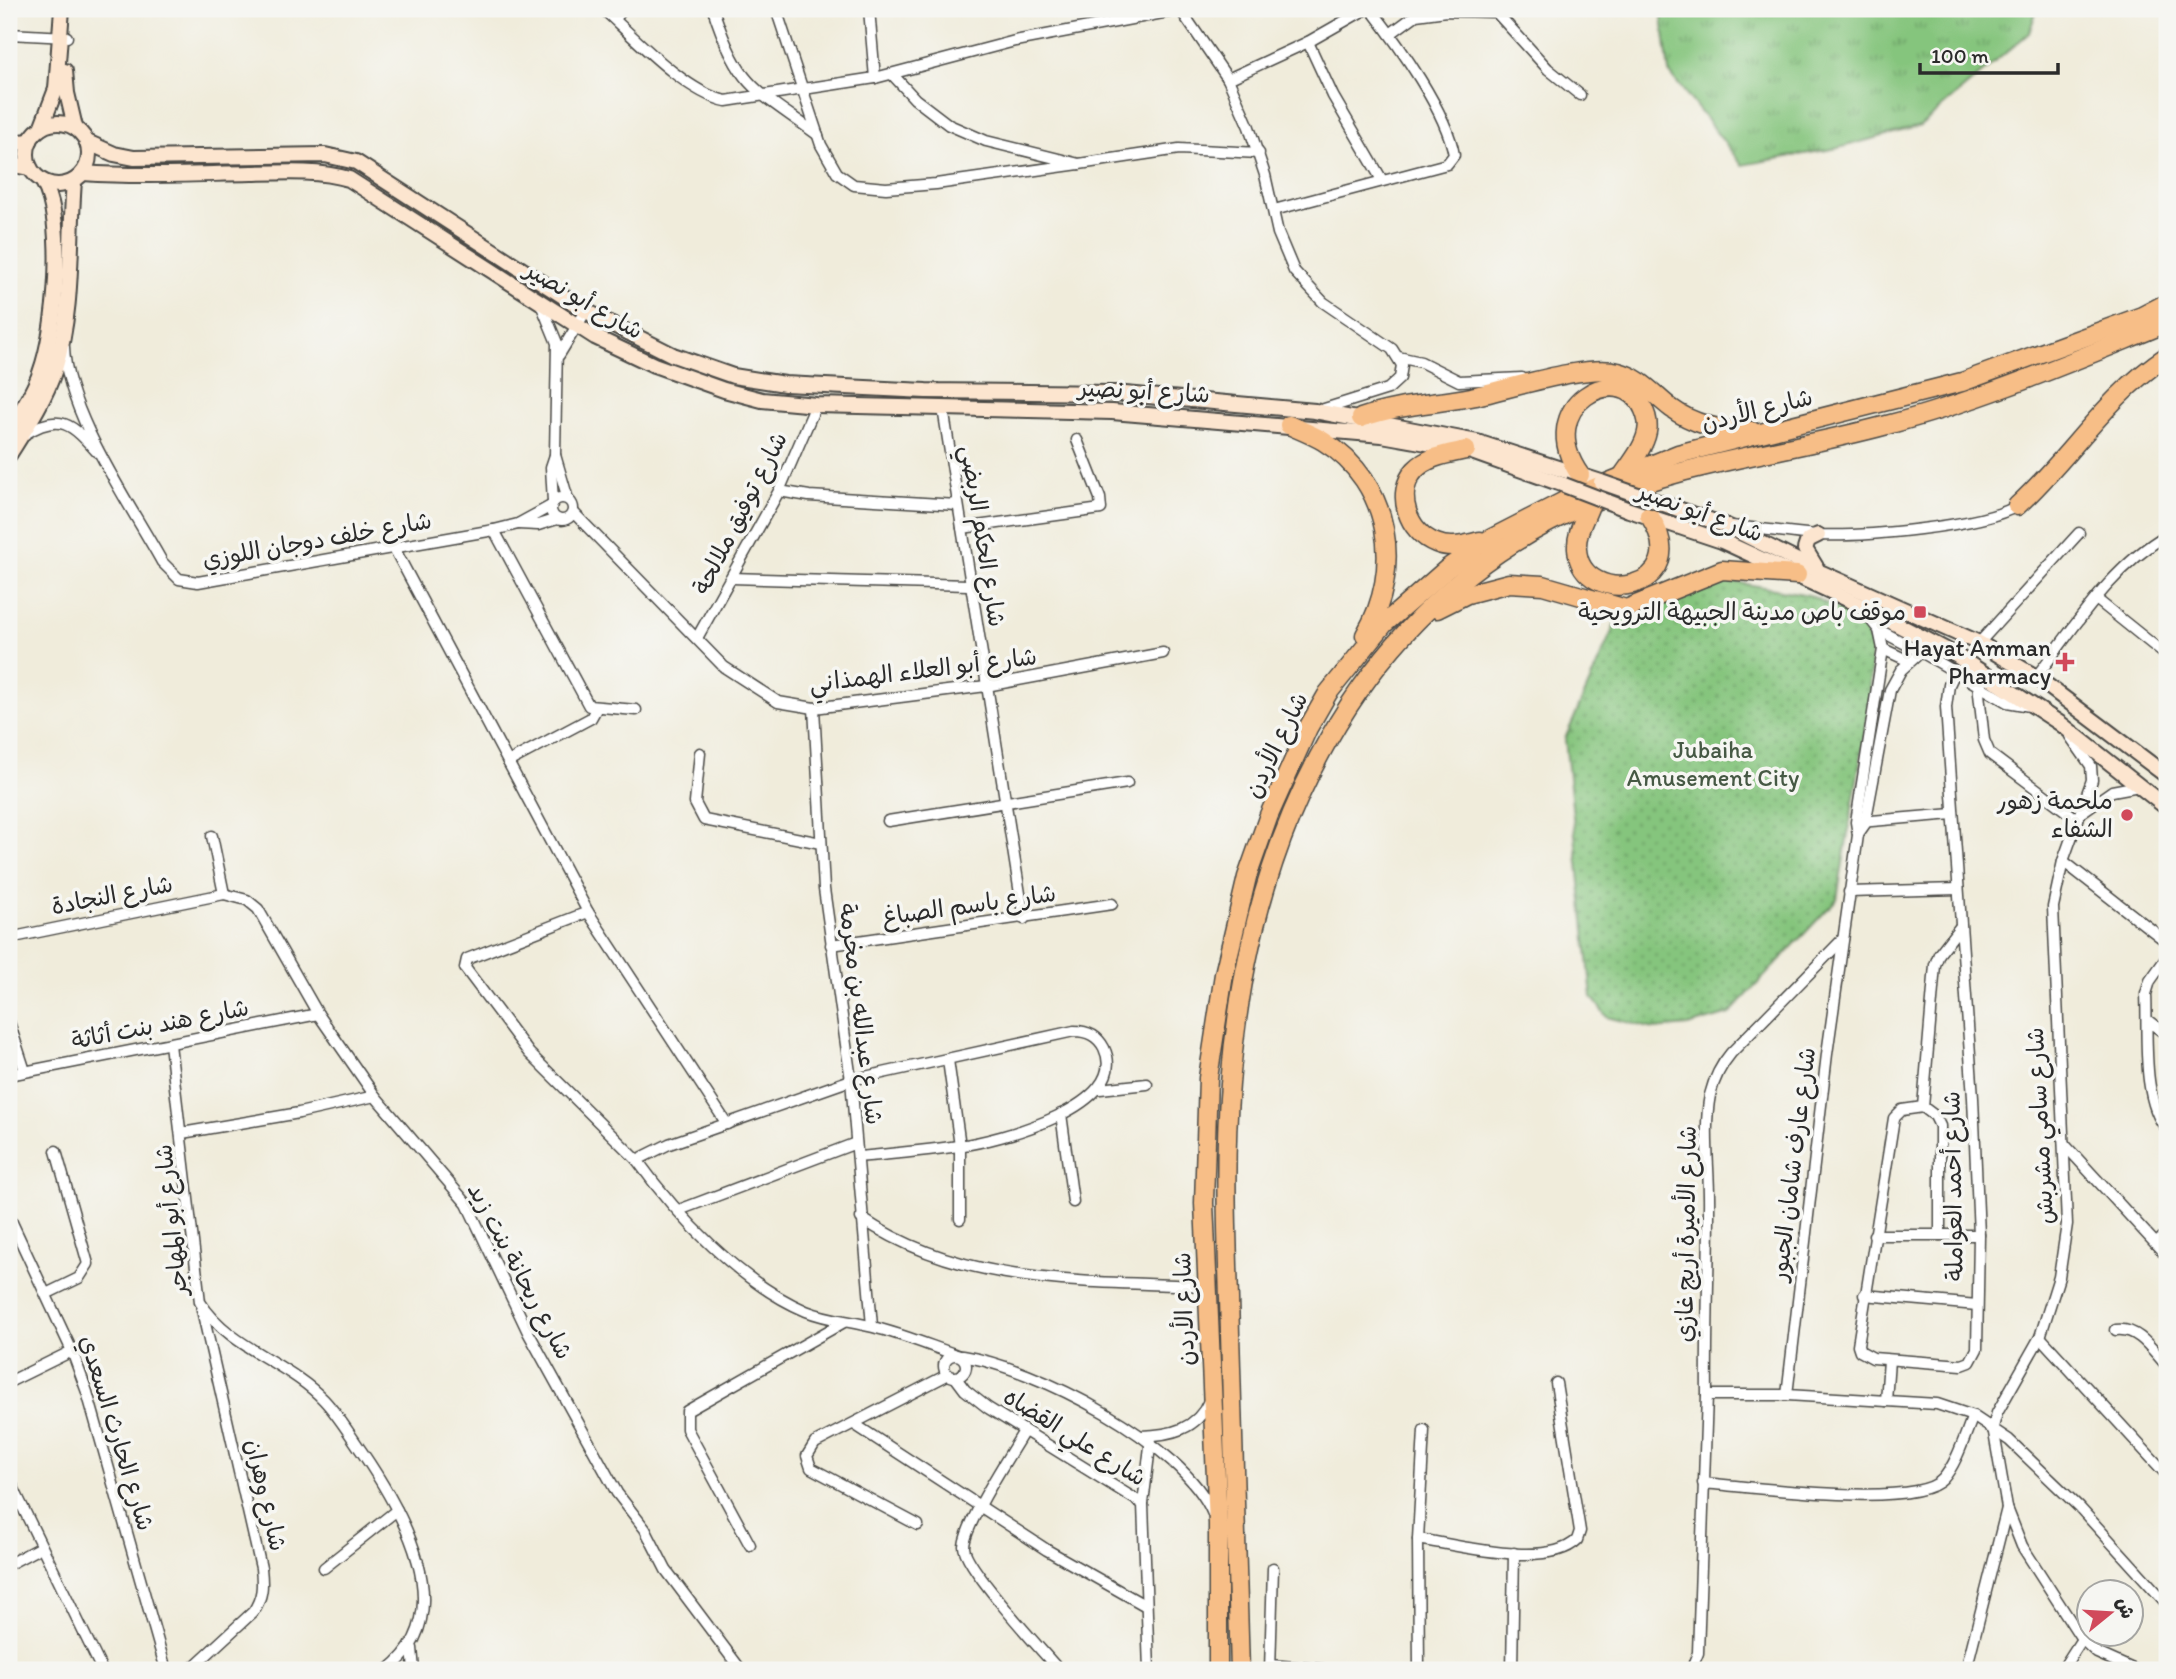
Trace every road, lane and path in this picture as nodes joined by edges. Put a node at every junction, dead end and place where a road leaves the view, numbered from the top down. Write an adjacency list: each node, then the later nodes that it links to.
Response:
1 (62, 9): 13 (main road)
2 (68, 9): 13 (main road)
3 (603, 9): 10 (street)
4 (623, 9): 10 (street)
5 (776, 9): 18 (street)
6 (869, 9): 16 (street)
7 (1181, 9): 15 (street); 17 (street)
8 (1369, 9): 12 (street); 14 (street)
9 (717, 10): 20 (street)
10 (614, 19): 20 (street)
11 (9, 34): 13 (street)
12 (1390, 34): 19 (street); 32 (street)
13 (64, 36): 21 (main road); 22 (main road)
14 (1308, 42): 17 (street); 32 (street)
15 (892, 74): 16 (street); 29 (street)
16 (875, 78): 18 (street)
17 (1228, 79): 27 (street)
18 (803, 91): 20 (street); 23 (street)
19 (1580, 95)
20 (763, 97): 23 (street)
21 (75, 127): 22 (main road); 25 (main road)
22 (41, 128): 24 (main road)
23 (818, 135): 29 (street)
24 (30, 141): 26 (main road); 30 (main road)
25 (87, 142): 31 (main road); 37 (main road, شارع أبو نصير)
26 (9, 143)
27 (1259, 153): 29 (street); 34 (street)
28 (9, 164): 30 (main road)
29 (1079, 164)
30 (30, 168): 33 (main road)
31 (78, 177): 33 (main road); 36 (main road, شارع أبو نصير); 39 (main road)
32 (1382, 180): 34 (street)
33 (43, 182): 51 (main road)
34 (1274, 210): 42 (street)
35 (2167, 303): 50 (highway, شارع الأردن)
36 (541, 304): 40 (main road, شارع أبو نصير); 43 (street)
37 (586, 311): 40 (street); 47 (main road, شارع أبو نصير)
38 (2167, 323): 61 (highway, شارع الأردن)
39 (64, 326): 51 (main road); 56 (street, شارع خلف دوجان اللوزي)
40 (578, 327): 43 (street); 45 (main road, شارع أبو نصير)
41 (2167, 356): 64 (highway)
42 (1398, 357): 44 (street); 47 (street)
43 (556, 358): 55 (street)
44 (1538, 382): 48 (highway); 50 (highway)
45 (816, 405): 46 (main road, شارع أبو نصير); 59 (street, شارع توفيق ملالحة)
46 (943, 408): 49 (main road, شارع أبو نصير); 63 (street, شارع الحكم الربضي)
47 (1315, 411): 48 (main road, شارع أبو نصير)
48 (1361, 418): 57 (main road, شارع أبو نصير)
49 (1289, 425): 53 (main road, شارع أبو نصير); 89 (highway)
50 (1776, 432): 58 (highway, شارع الأردن)
51 (15, 434): 54 (main road); 56 (street, شارع خلف دوجان اللوزي)
52 (1077, 440): 69 (street)
53 (1466, 450): 65 (main road, شارع أبو نصير, bridge); 74 (highway)
54 (9, 455)
55 (555, 455): 60 (street); 62 (street)
56 (104, 460): 75 (street, شارع خلف دوجان اللوزي)
57 (1580, 475): 58 (highway); 68 (main road, شارع أبو نصير, bridge)
58 (1623, 475): 74 (highway, شارع الأردن)
59 (779, 491): 63 (street); 78 (street, شارع توفيق ملالحة)
60 (568, 499): 62 (street); 66 (street)
61 (1591, 502): 65 (highway); 82 (highway, شارع الأردن)
62 (552, 504): 66 (street); 67 (street, شارع خلف دوجان اللوزي)
63 (957, 505): 69 (street, شارع الحكم الربضي)
64 (2017, 506): 72 (street)
65 (1648, 515): 77 (main road, شارع أبو نصير)
66 (565, 517): 67 (street, شارع خلف دوجان اللوزي); 84 (street, شارع أبو العلاء الهمذاني)
67 (518, 524): 70 (street, شارع خلف دوجان اللوزي)
68 (1727, 526): 72 (street); 76 (main road, شارع أبو نصير)
69 (962, 528): 79 (street, شارع الحكم الربضي)
70 (494, 530): 75 (street, شارع خلف دوجان اللوزي); 98 (street)
71 (2080, 533): 85 (street)
72 (1818, 535): 76 (main road)
73 (2167, 535): 80 (street)
74 (1490, 539): 89 (highway, شارع الأردن)
75 (394, 548): 102 (street)
76 (1822, 573): 85 (main road, شارع أبو نصير)
77 (1797, 575): 81 (main road, شارع أبو نصير); 82 (highway)
78 (732, 578): 79 (street); 84 (street, شارع توفيق ملالحة)
79 (968, 585): 95 (street, شارع الحكم الربضي)
80 (2096, 599): 90 (street); 93 (street)
81 (1858, 604): 83 (street); 96 (main road, شارع أبو نصير)
82 (1418, 617): 219 (highway, شارع الأردن)
83 (1879, 630): 86 (street); 87 (street)
84 (697, 638): 97 (street, شارع أبو العلاء الهمذاني)
85 (1979, 643): 93 (main road, شارع أبو نصير)
86 (1883, 649): 91 (street); 111 (street)
87 (1922, 652): 91 (street); 92 (street)
88 (1163, 653): 95 (street, شارع أبو العلاء الهمذاني)
89 (1357, 656): 161 (highway, شارع الأردن)
90 (2167, 656)
91 (1909, 661): 111 (street)
92 (1956, 670): 94 (street); 108 (street, شارع أحمد العواملة)
93 (2036, 677): 103 (main road, شارع أبو نصير)
94 (1978, 684): 96 (street); 109 (street)
95 (986, 686): 97 (street, شارع أبو العلاء الهمذاني); 106 (street, شارع الحكم الربضي)
96 (2035, 707): 100 (main road, شارع أبو نصير)
97 (814, 708): 113 (street, شارع عبدالله بن مخرمة)
98 (596, 709): 99 (street); 102 (street)
99 (636, 710)
100 (2061, 724): 105 (main road, شارع أبو نصير); 109 (street, شارع سامي مشربش)
101 (700, 753): 113 (street)
102 (508, 762): 119 (street)
103 (2167, 776)
104 (1127, 783): 106 (street)
105 (2140, 786): 107 (main road, شارع أبو نصير); 109 (street)
106 (1004, 800): 110 (street); 120 (street, شارع الحكم الربضي)
107 (2167, 808)
108 (1953, 814): 111 (street); 115 (street, شارع أحمد العواملة)
109 (2079, 816): 114 (street, شارع سامي مشربش)
110 (888, 821)
111 (1861, 823): 116 (street)
112 (212, 836): 117 (street)
113 (821, 843): 125 (street, شارع عبدالله بن مخرمة)
114 (2063, 861): 124 (street); 145 (street, شارع سامي مشربش)
115 (1958, 889): 116 (street); 121 (street, شارع أحمد العواملة)
116 (1849, 892): 123 (street)
117 (224, 894): 122 (street, شارع النجادة); 127 (street, شارع ريحانة بنت زيد)
118 (1112, 904): 120 (street, شارع باسم الصباغ)
119 (588, 912): 141 (street); 149 (street)
120 (1024, 919): 125 (street, شارع باسم الصباغ)
121 (1960, 927): 139 (street, شارع أحمد العواملة); 158 (street, شارع أحمد العواملة)
122 (9, 938)
123 (1843, 939): 178 (street, شارع الأميرة أريج غازي); 179 (street, شارع عارف شامان الجبور)
124 (2167, 942)
125 (831, 945): 135 (street, شارع عبدالله بن مخرمة)
126 (2167, 957): 128 (street)
127 (318, 1014): 131 (street, شارع هند بنت أثاثة); 138 (street, شارع ريحانة بنت زيد)
128 (2147, 1020): 130 (street); 142 (street)
129 (9, 1022): 133 (street)
130 (2167, 1035)
131 (170, 1044): 133 (street, شارع هند بنت أثاثة); 143 (street, شارع أبو المهاجر)
132 (948, 1060): 135 (street); 137 (street); 146 (street)
133 (25, 1071): 134 (street, شارع هند بنت أثاثة)
134 (9, 1075)
135 (851, 1080): 141 (street); 144 (street, شارع عبدالله بن مخرمة)
136 (1147, 1084): 137 (street)
137 (1100, 1089): 140 (street)
138 (375, 1096): 143 (street); 215 (street, شارع ريحانة بنت زيد)
139 (1923, 1107): 156 (street, شارع أحمد العواملة); 157 (street, شارع أحمد العواملة)
140 (1061, 1114): 146 (street); 150 (street)
141 (727, 1124): 149 (street)
142 (2167, 1129)
143 (183, 1133): 164 (street, شارع أبو المهاجر)
144 (856, 1143): 148 (street, شارع عبدالله بن مخرمة); 151 (street)
145 (2064, 1144): 159 (street); 169 (street, شارع سامي مشربش)
146 (960, 1146): 148 (street); 154 (street)
147 (56, 1152): 162 (street)
148 (858, 1157): 153 (street, شارع عبدالله بن مخرمة)
149 (637, 1160): 151 (street)
150 (1073, 1202)
151 (679, 1210): 166 (street)
152 (9, 1216): 162 (street, شارع الحارث السعدي)
153 (862, 1218): 161 (street); 167 (street, شارع عبدالله بن مخرمة)
154 (960, 1219)
155 (2167, 1233): 159 (street)
156 (1874, 1235): 157 (street); 163 (street, شارع أحمد العواملة)
157 (1940, 1235): 158 (street)
158 (1979, 1235): 165 (street, شارع أحمد العواملة)
159 (2156, 1244): 160 (street)
160 (2167, 1256)
161 (1208, 1286): 177 (highway, شارع الأردن)
162 (46, 1294): 170 (street, شارع الحارث السعدي)
163 (1864, 1295): 165 (street); 172 (street, شارع أحمد العواملة)
164 (200, 1302): 193 (street, شارع أبو المهاجر); 212 (street, شارع وهران)
165 (1977, 1305): 172 (street, شارع أحمد العواملة)
166 (844, 1322): 167 (street); 197 (street)
167 (872, 1326): 171 (street)
168 (2116, 1330): 173 (street)
169 (2040, 1337): 183 (street, شارع سامي مشربش); 187 (street)
170 (72, 1351): 175 (street); 211 (street, شارع الحارث السعدي)
171 (958, 1355): 174 (street); 174 (street); 186 (street)
172 (1889, 1360): 180 (street)
173 (2167, 1366)
174 (952, 1376): 182 (street); 185 (street, شارع علي القضاه)
175 (9, 1382)
176 (1556, 1383): 199 (street)
177 (1211, 1395): 186 (street); 194 (highway, شارع الأردن)
178 (1707, 1395): 179 (street); 189 (street, شارع الأميرة أريج غازي)
179 (1787, 1395): 180 (street)
180 (1886, 1401): 181 (street)
181 (1973, 1416): 183 (street); 189 (street)
182 (854, 1424): 191 (street); 195 (street)
183 (1993, 1427): 192 (street); 203 (street)
184 (1424, 1430): 196 (street)
185 (1024, 1431): 190 (street, شارع علي القضاه); 191 (street)
186 (1147, 1438): 190 (street); 194 (street)
187 (2167, 1475)
188 (9, 1479): 198 (street)
189 (1703, 1483): 223 (street, شارع الأميرة أريج غازي)
190 (1143, 1504): 204 (street, شارع علي القضاه)
191 (981, 1506): 204 (street); 216 (street)
192 (2007, 1508): 205 (street); 224 (street)
193 (397, 1510): 201 (street); 206 (street, شارع أبو المهاجر)
194 (1217, 1524): 218 (highway, شارع الأردن)
195 (918, 1525)
196 (1418, 1539): 199 (street); 221 (street)
197 (750, 1545)
198 (41, 1547): 200 (street); 210 (street)
199 (1514, 1553): 222 (street)
200 (9, 1564)
201 (324, 1568)
202 (1273, 1569): 209 (street)
203 (2167, 1604)
204 (1146, 1606): 217 (street, شارع علي القضاه)
205 (2074, 1627)
206 (412, 1648): 213 (street); 214 (street)
207 (2076, 1648): 225 (street)
208 (2091, 1648): 226 (street)
209 (1270, 1668): 220 (street)
210 (102, 1670)
211 (166, 1670)
212 (190, 1670)
213 (388, 1670)
214 (414, 1670)
215 (741, 1670)
216 (1059, 1670)
217 (1149, 1670)
218 (1218, 1670)
219 (1240, 1670)
220 (1331, 1670)
221 (1419, 1670)
222 (1512, 1670)
223 (1691, 1670)
224 (1966, 1670)
225 (2062, 1670)
226 (2134, 1670)

